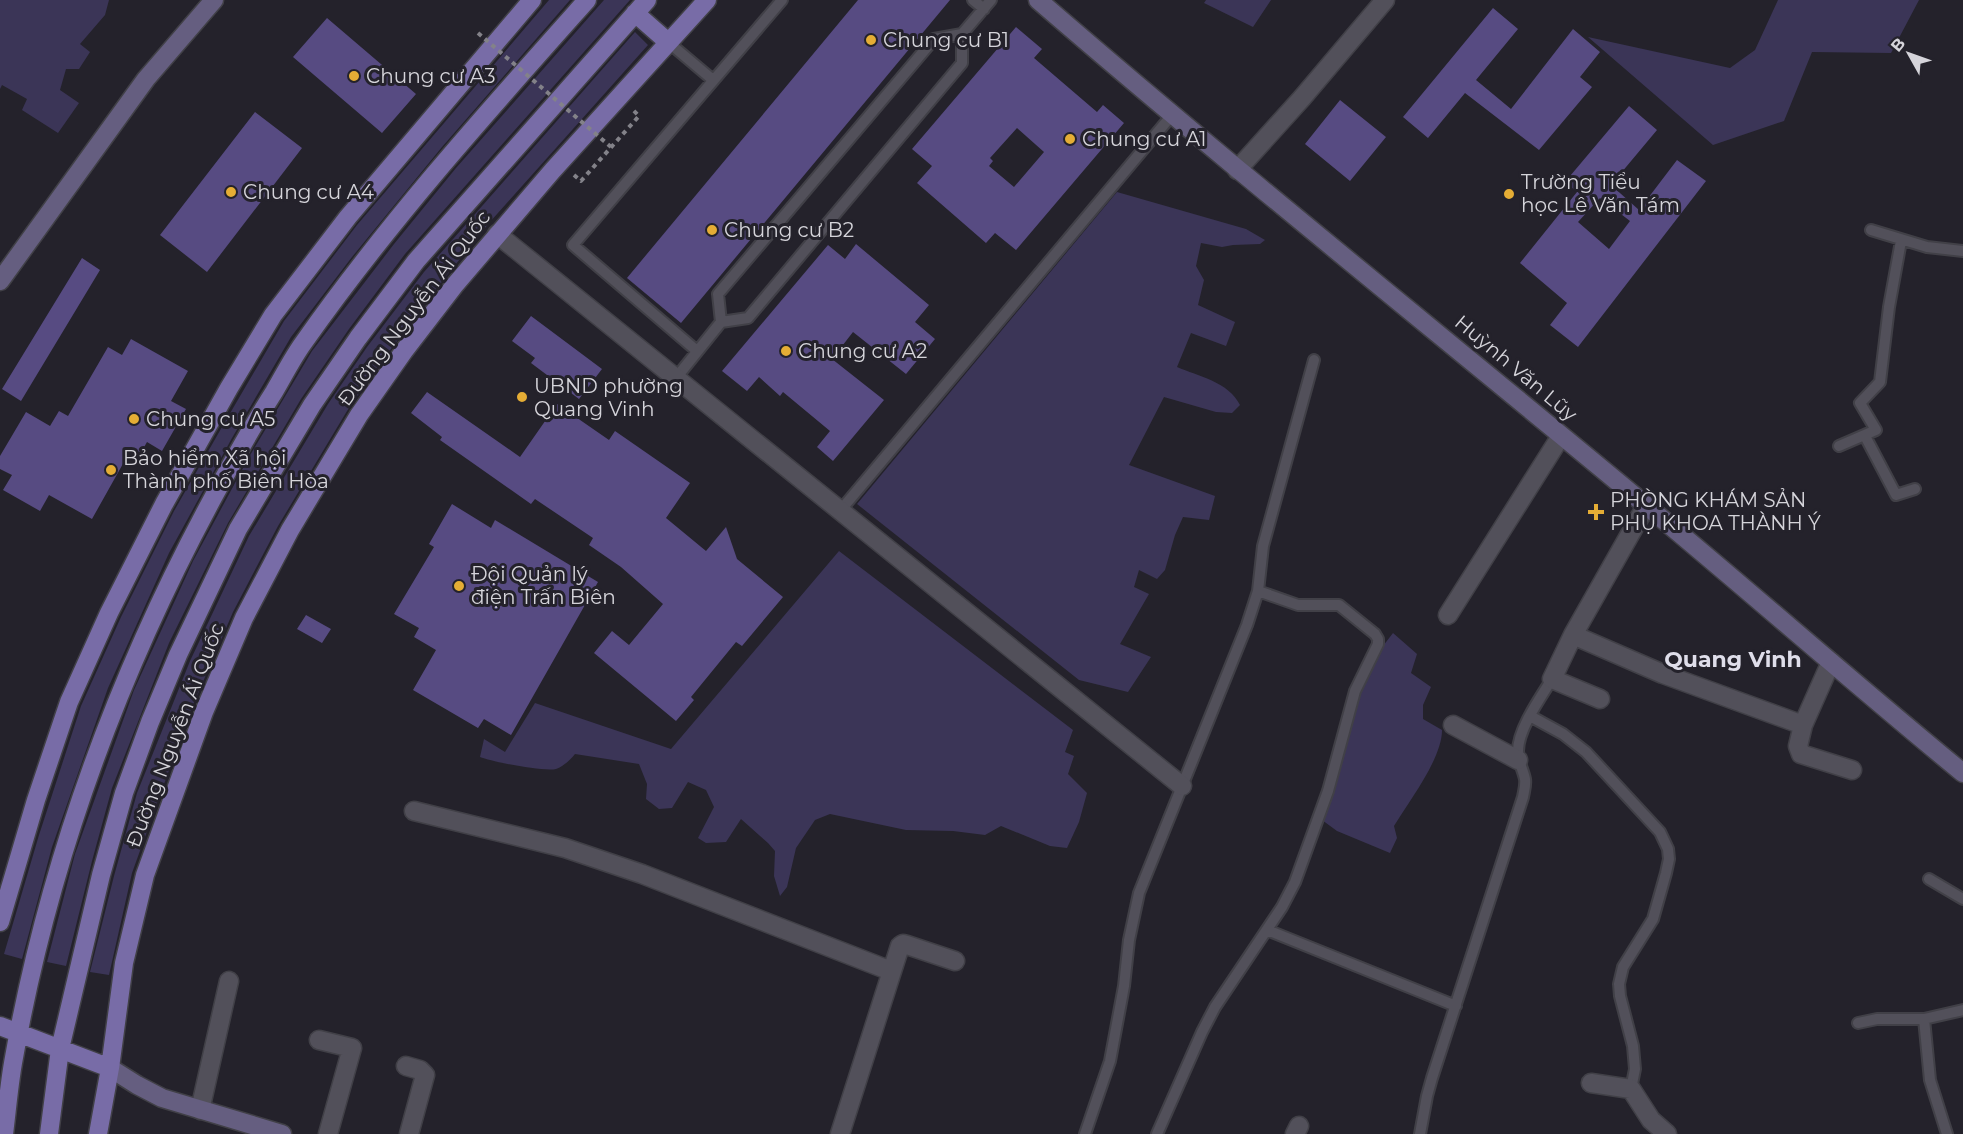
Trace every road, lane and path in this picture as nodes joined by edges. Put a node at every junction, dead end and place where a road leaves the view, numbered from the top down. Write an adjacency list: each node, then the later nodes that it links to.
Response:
1 (214, 0): 25 (street)
2 (532, 0): 52 (main road)
3 (586, 0): 62 (main road)
4 (707, 0): 14 (main road, Đường Nguyễn Ái Quốc)
5 (782, 0): 15 (lane)
6 (973, 0): 11 (lane)
7 (992, 0): 11 (lane)
8 (1038, 0): 16 (street, Huỳnh Văn Lũy)
9 (1385, 0): 19 (street)
10 (641, 6): 14 (main road); 64 (main road, Đường Nguyễn Ái Quốc)
11 (984, 9): 13 (lane)
12 (477, 33): 18 (path, bridge)
13 (962, 34): 26 (lane); 26 (lane)
14 (668, 42): 15 (lane); 22 (main road, Đường Nguyễn Ái Quốc)
15 (713, 80): 27 (lane)
16 (1172, 115): 19 (street, Huỳnh Văn Lũy); 35 (lane)
17 (639, 116): 18 (path)
18 (611, 147): 20 (path)
19 (1237, 170): 30 (street, Huỳnh Văn Lũy)
20 (581, 181)
21 (1871, 230): 23 (lane)
22 (497, 234): 29 (street); 66 (main road, Đường Nguyễn Ái Quốc)
23 (1901, 241): 24 (lane); 31 (lane)
24 (1963, 251)
25 (0, 281)
26 (721, 322): 27 (lane)
27 (698, 351): 29 (lane)
28 (1314, 360): 36 (lane)
29 (676, 378): 35 (street)
30 (1562, 436): 34 (street, Huỳnh Văn Lũy); 37 (street)
31 (1865, 436): 32 (lane); 33 (lane)
32 (1839, 446)
33 (1915, 489)
34 (1646, 506): 38 (street); 39 (street, Huỳnh Văn Lũy)
35 (840, 511): 48 (street)
36 (1258, 591): 48 (lane); 53 (lane)
37 (1448, 615)
38 (1573, 635): 40 (street); 44 (street)
39 (1831, 662): 44 (street); 47 (street, Huỳnh Văn Lũy)
40 (1552, 679): 41 (street); 42 (lane)
41 (1600, 699)
42 (1530, 716): 45 (lane); 68 (lane)
43 (1453, 725): 45 (street)
44 (1803, 725): 46 (street)
45 (1518, 760): 57 (lane)
46 (1852, 770)
47 (1963, 773)
48 (1182, 786): 77 (lane)
49 (414, 811): 55 (street)
50 (1929, 879): 51 (lane)
51 (1963, 899)
52 (0, 922)
53 (1267, 930): 57 (lane); 78 (lane)
54 (955, 961): 55 (street)
55 (891, 971): 76 (street)
56 (229, 981): 69 (street)
57 (1456, 1006): 79 (lane)
58 (1963, 1010): 59 (lane)
59 (1924, 1019): 60 (lane); 81 (lane)
60 (1858, 1023)
61 (0, 1026): 62 (main road)
62 (19, 1034): 64 (main road); 70 (main road)
63 (320, 1040): 74 (street)
64 (60, 1049): 66 (main road); 71 (main road, Đường Nguyễn Ái Quốc)
65 (406, 1066): 75 (street)
66 (110, 1068): 69 (street); 72 (main road, Đường Nguyễn Ái Quốc)
67 (1591, 1083): 68 (street)
68 (1631, 1089): 80 (street)
69 (200, 1110): 73 (street)
70 (4, 1134)
71 (49, 1134)
72 (98, 1134)
73 (282, 1134)
74 (328, 1134)
75 (410, 1134)
76 (840, 1134)
77 (1085, 1134)
78 (1157, 1134)
79 (1420, 1134)
80 (1667, 1134)
81 (1947, 1134)

